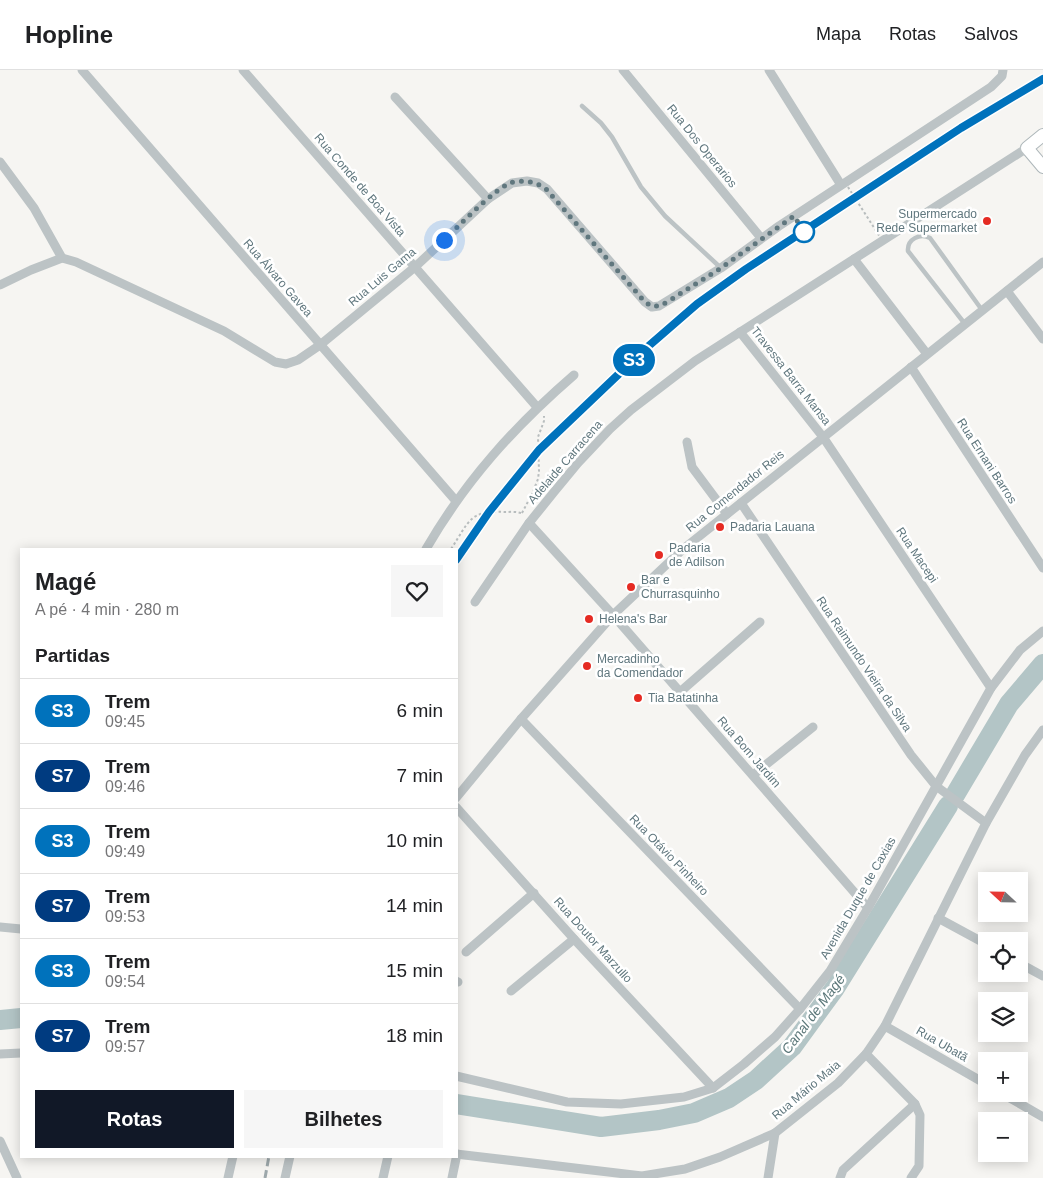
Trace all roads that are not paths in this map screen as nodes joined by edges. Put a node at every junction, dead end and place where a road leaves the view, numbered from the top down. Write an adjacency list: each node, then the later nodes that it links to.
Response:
1 (82, 70): 26 (street, Rua Álvaro Gavea)
2 (243, 70): 18 (street, Rua Conde de Boa Vista)
3 (623, 70): 14 (street, Rua Dos Operarios)
4 (769, 70): 12 (street)
5 (1002, 73): 12 (street, Rua Luis Gama)
6 (395, 97): 13 (street)
7 (582, 106): 19 (lane)
8 (1043, 135): 9 (main road)
9 (1027, 148): 11 (main road); 16 (street, Adelaide Carracena)
10 (0, 162): 15 (street)
11 (1043, 167)
12 (844, 186): 14 (street, Rua Luis Gama)
13 (488, 199): 18 (street, Rua Luis Gama); 19 (street, Rua Luis Gama)
14 (761, 238): 19 (street, Rua Luis Gama)
15 (62, 258): 20 (street); 26 (street, Rua Luis Gama)
16 (854, 259): 24 (street, Adelaide Carracena); 27 (street)
17 (1043, 262): 21 (street, Rua Comendador Reis)
18 (415, 267): 26 (street, Rua Luis Gama); 30 (street, Rua Conde de Boa Vista)
19 (721, 268)
20 (0, 286)
21 (1007, 291): 22 (street, Rua Comendador Reis); 25 (street)
22 (982, 310): 23 (street, Rua Comendador Reis); 23 (lane)
23 (965, 324): 27 (street, Rua Comendador Reis)
24 (740, 332): 31 (street, Travessa Barra Mansa); 36 (street, Adelaide Carracena)
25 (1043, 339)
26 (320, 345): 33 (street, Rua Álvaro Gavea)
27 (927, 354): 28 (street, Rua Comendador Reis)
28 (911, 367): 31 (street, Rua Comendador Reis); 38 (street, Rua Ernani Barros)
29 (574, 375): 30 (street)
30 (537, 407): 33 (street)
31 (823, 437): 34 (street, Rua Comendador Reis); 43 (street, Rua Macepi)
32 (686, 442): 35 (street)
33 (456, 501): 37 (street)
34 (741, 503): 35 (street, Rua Comendador Reis); 49 (street, Rua Raimundo Vieira da Silva)
35 (727, 514): 40 (street, Rua Comendador Reis)
36 (530, 523): 39 (street, Adelaide Carracena); 40 (street, Rua Bom Jardim)
37 (427, 548)
38 (1043, 568)
39 (475, 602)
40 (613, 615): 44 (street, Rua Bom Jardim); 45 (street, Rua Comendador Reis)
41 (760, 622): 44 (street)
42 (1043, 631): 43 (street, Avenida Duque de Caxias)
43 (990, 688): 49 (street, Avenida Duque de Caxias)
44 (680, 692): 48 (street, Rua Bom Jardim)
45 (521, 719): 50 (street, Rua Comendador Reis); 64 (street, Rua Otávio Pinheiro)
46 (813, 726): 48 (street)
47 (1043, 730): 52 (street, Rua Mário Maia)
48 (753, 775): 54 (street, Rua Bom Jardim)
49 (936, 786): 52 (street, Rua Raimundo Vieira da Silva); 54 (street, Avenida Duque de Caxias)
50 (458, 796)
51 (458, 809): 53 (street, Rua Doutor Marzullo)
52 (986, 823): 55 (street, Rua Mário Maia)
53 (534, 893): 58 (street, Rua Doutor Marzullo); 60 (street)
54 (868, 908): 64 (street, Avenida Duque de Caxias)
55 (938, 918): 59 (street); 65 (street, Rua Mário Maia)
56 (0, 927): 57 (street)
57 (20, 929)
58 (574, 939): 63 (street); 71 (street, Rua Doutor Marzullo)
59 (978, 940)
60 (466, 952)
61 (1028, 968): 62 (street)
62 (1043, 976)
63 (511, 991)
64 (800, 1009): 71 (street, Avenida Duque de Caxias)
65 (885, 1026): 68 (street, Rua Mário Maia); 70 (street, Rua Ubatã)
66 (20, 1053): 67 (street)
67 (0, 1054)
68 (866, 1054): 73 (street); 75 (street, Rua Mário Maia)
69 (458, 1076): 71 (street, Avenida Duque de Caxias)
70 (978, 1079)
71 (713, 1088)
72 (1017, 1102): 74 (street)
73 (915, 1104): 89 (street); 90 (street)
74 (1043, 1117)
75 (775, 1133): 82 (street, Rua Mário Maia); 88 (street)
76 (0, 1141): 83 (street)
77 (458, 1154): 82 (street, Rua Mário Maia)
78 (233, 1158): 84 (street)
79 (290, 1158): 85 (street)
80 (388, 1158): 86 (street)
81 (456, 1158): 87 (street)
82 (642, 1177)
83 (17, 1178)
84 (228, 1178)
85 (285, 1178)
86 (383, 1178)
87 (452, 1178)
88 (768, 1178)
89 (840, 1178)
90 (911, 1178)

